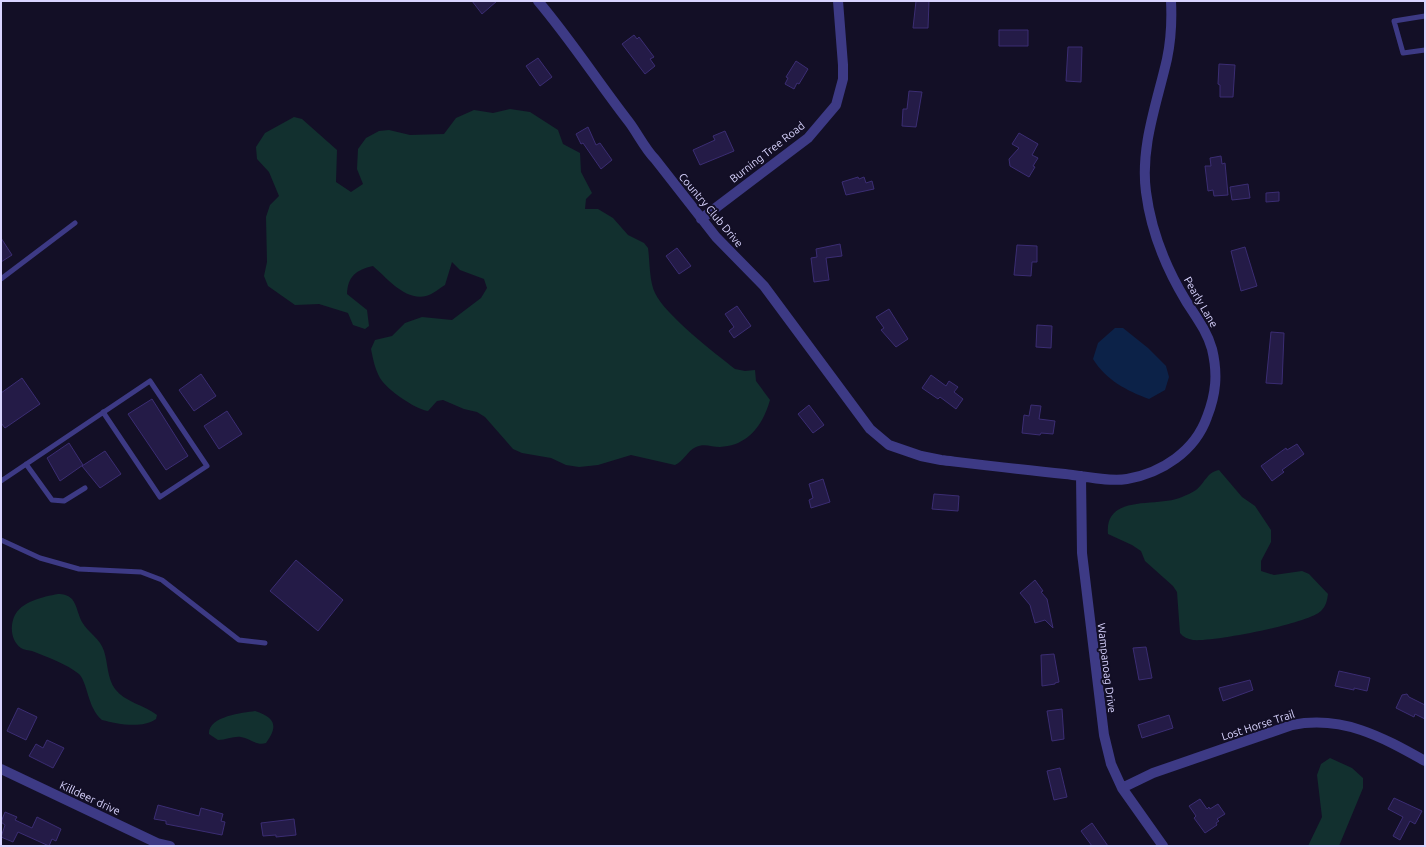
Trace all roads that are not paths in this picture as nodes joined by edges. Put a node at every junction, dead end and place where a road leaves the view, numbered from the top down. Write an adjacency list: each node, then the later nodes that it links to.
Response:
1 (538, 1): 6 (street, Country Club Drive)
2 (838, 1): 6 (street, Burning Tree Road)
3 (1171, 1): 12 (street, Pearly Lane)
4 (1425, 16): 5 (lane)
5 (1425, 50)
6 (701, 219): 10 (street, Country Club Drive)
7 (75, 223): 8 (lane)
8 (1, 278)
9 (103, 412): 9 (lane); 11 (lane)
10 (889, 445): 12 (street, Pearly Lane)
11 (26, 464): 13 (lane); 14 (lane)
12 (1081, 476): 19 (street, Wampanoag Drive)
13 (1, 481)
14 (85, 488)
15 (1, 540): 16 (lane)
16 (265, 643)
17 (1425, 761): 19 (street, Lost Horse Trail)
18 (1, 769): 20 (street, Killdeer drive)
19 (1122, 788): 21 (street, Wampanoag Drive)
20 (170, 846)
21 (1163, 846)

